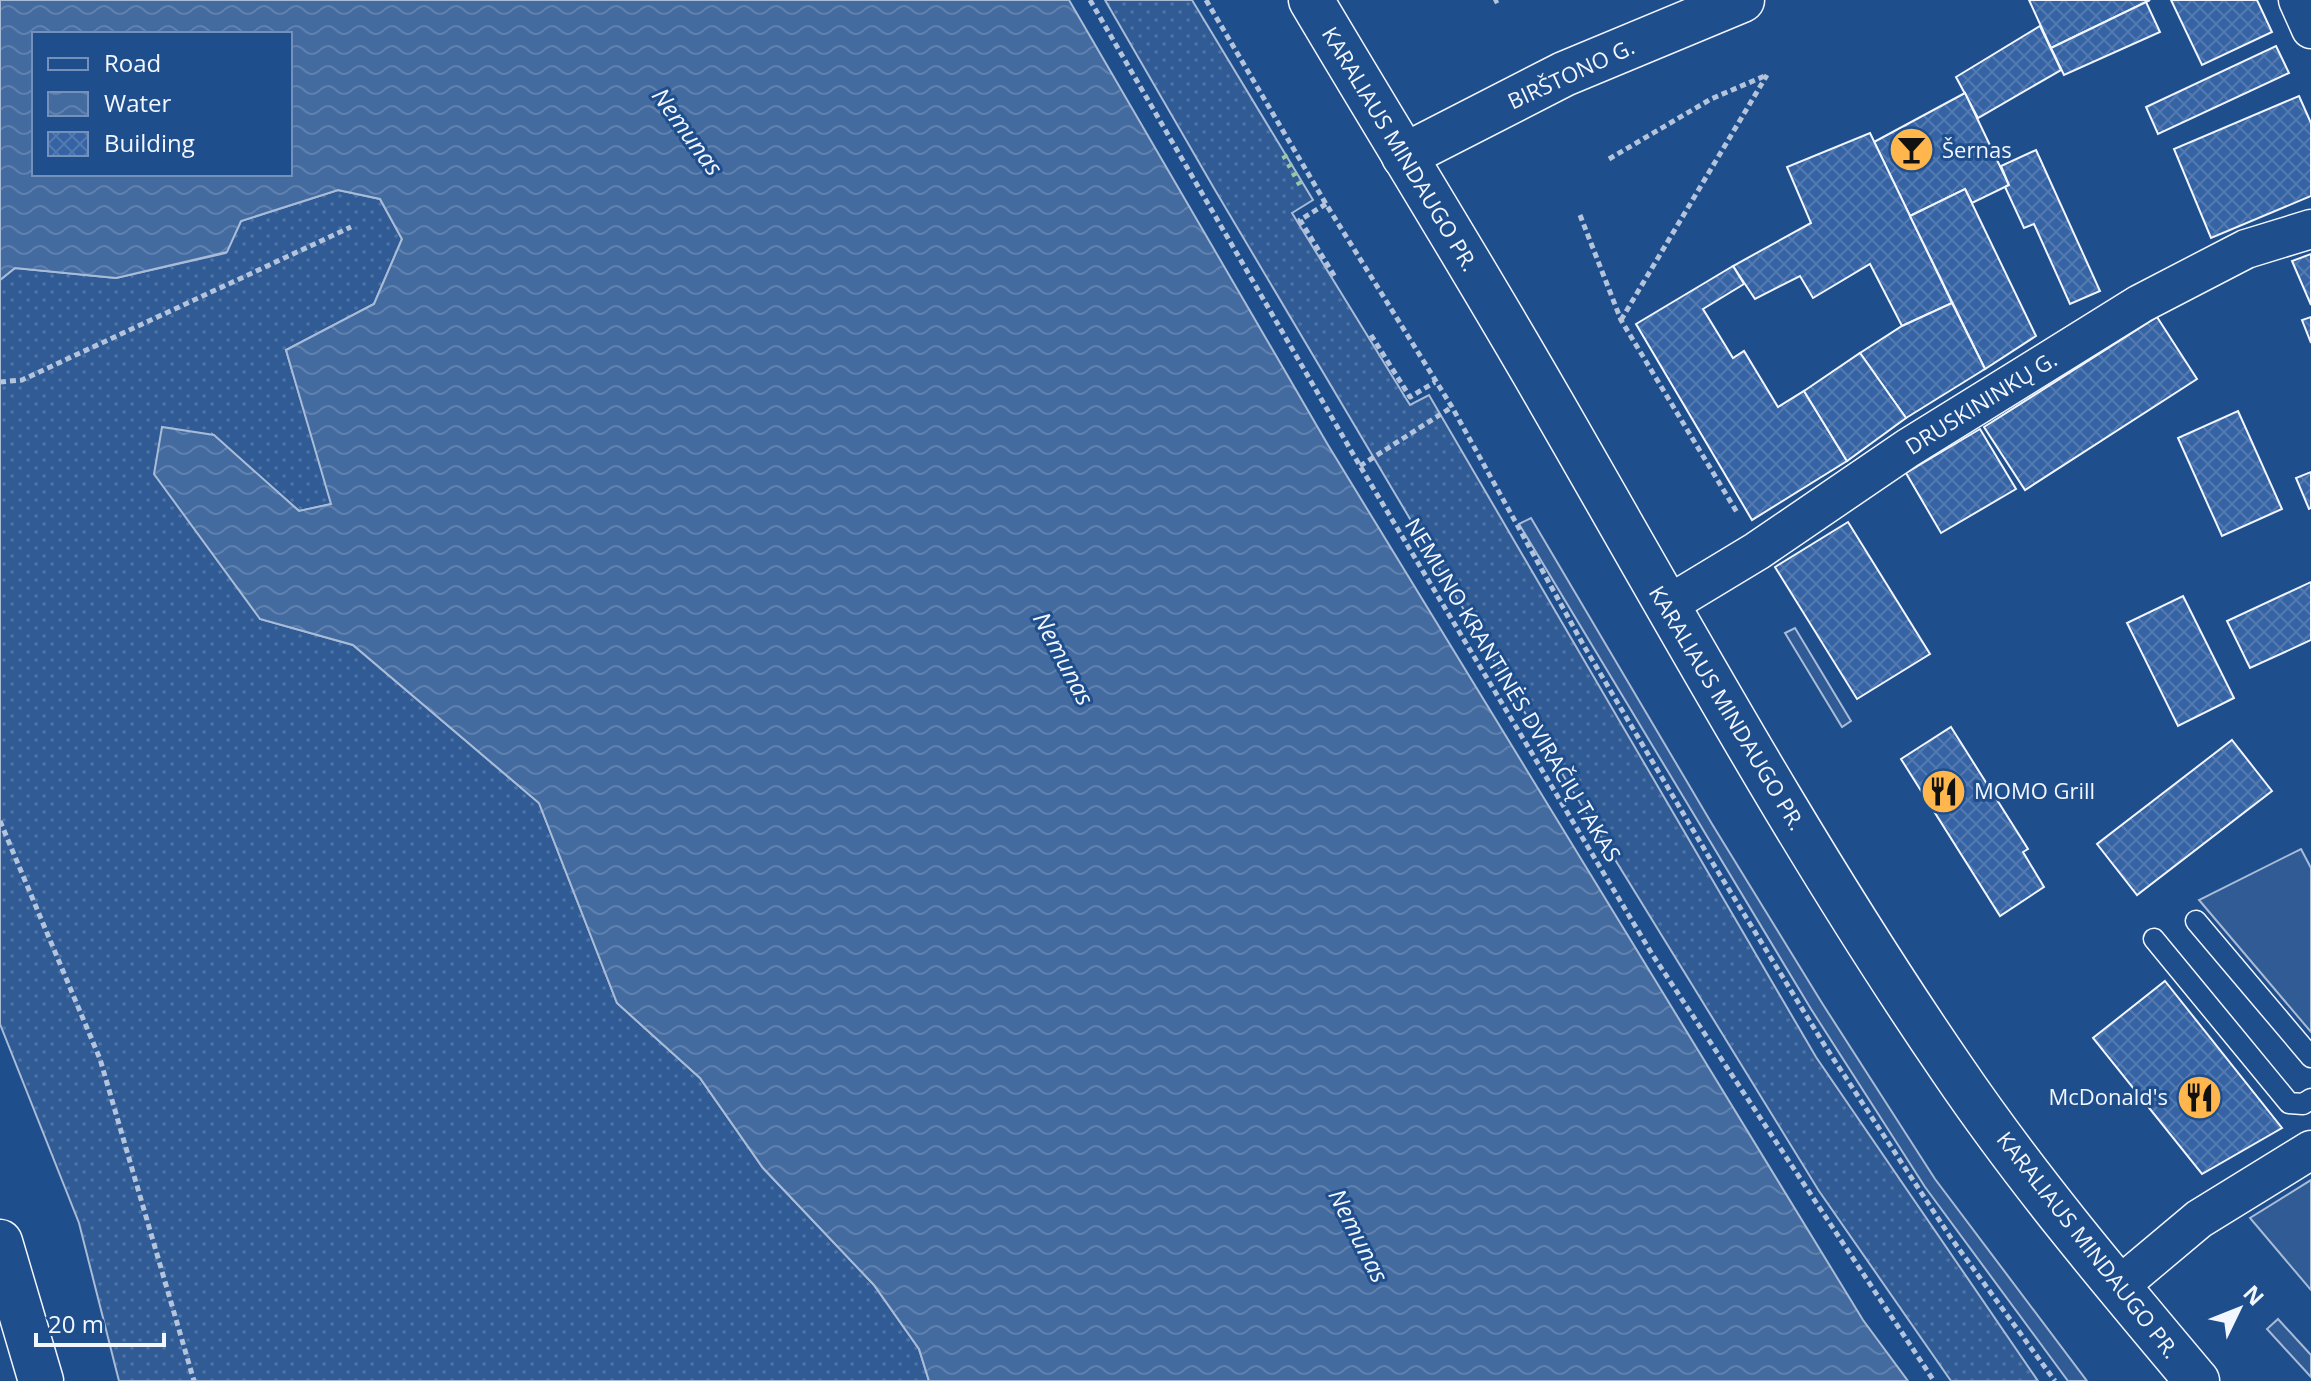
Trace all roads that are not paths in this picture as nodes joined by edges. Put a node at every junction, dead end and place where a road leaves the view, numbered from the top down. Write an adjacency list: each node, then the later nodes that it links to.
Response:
1 (1311, 0): 5 (main road, KARALIAUS MINDAUGO PR.)
2 (1742, 0): 5 (main road, BIRŠTONO G.)
3 (2298, 0): 4 (street)
4 (2311, 29)
5 (1404, 156): 7 (main road, KARALIAUS MINDAUGO PR.)
6 (2311, 229): 7 (street, DRUSKININKŲ G.)
7 (1666, 606): 14 (main road, KARALIAUS MINDAUGO PR.)
8 (2196, 921): 10 (lane)
9 (2154, 939): 11 (lane)
10 (2311, 1057)
11 (2311, 1099)
12 (2311, 1150): 14 (street)
13 (0, 1242): 15 (main road)
14 (2118, 1287): 16 (main road, KARALIAUS MINDAUGO PR.)
15 (41, 1381)
16 (2197, 1381)

